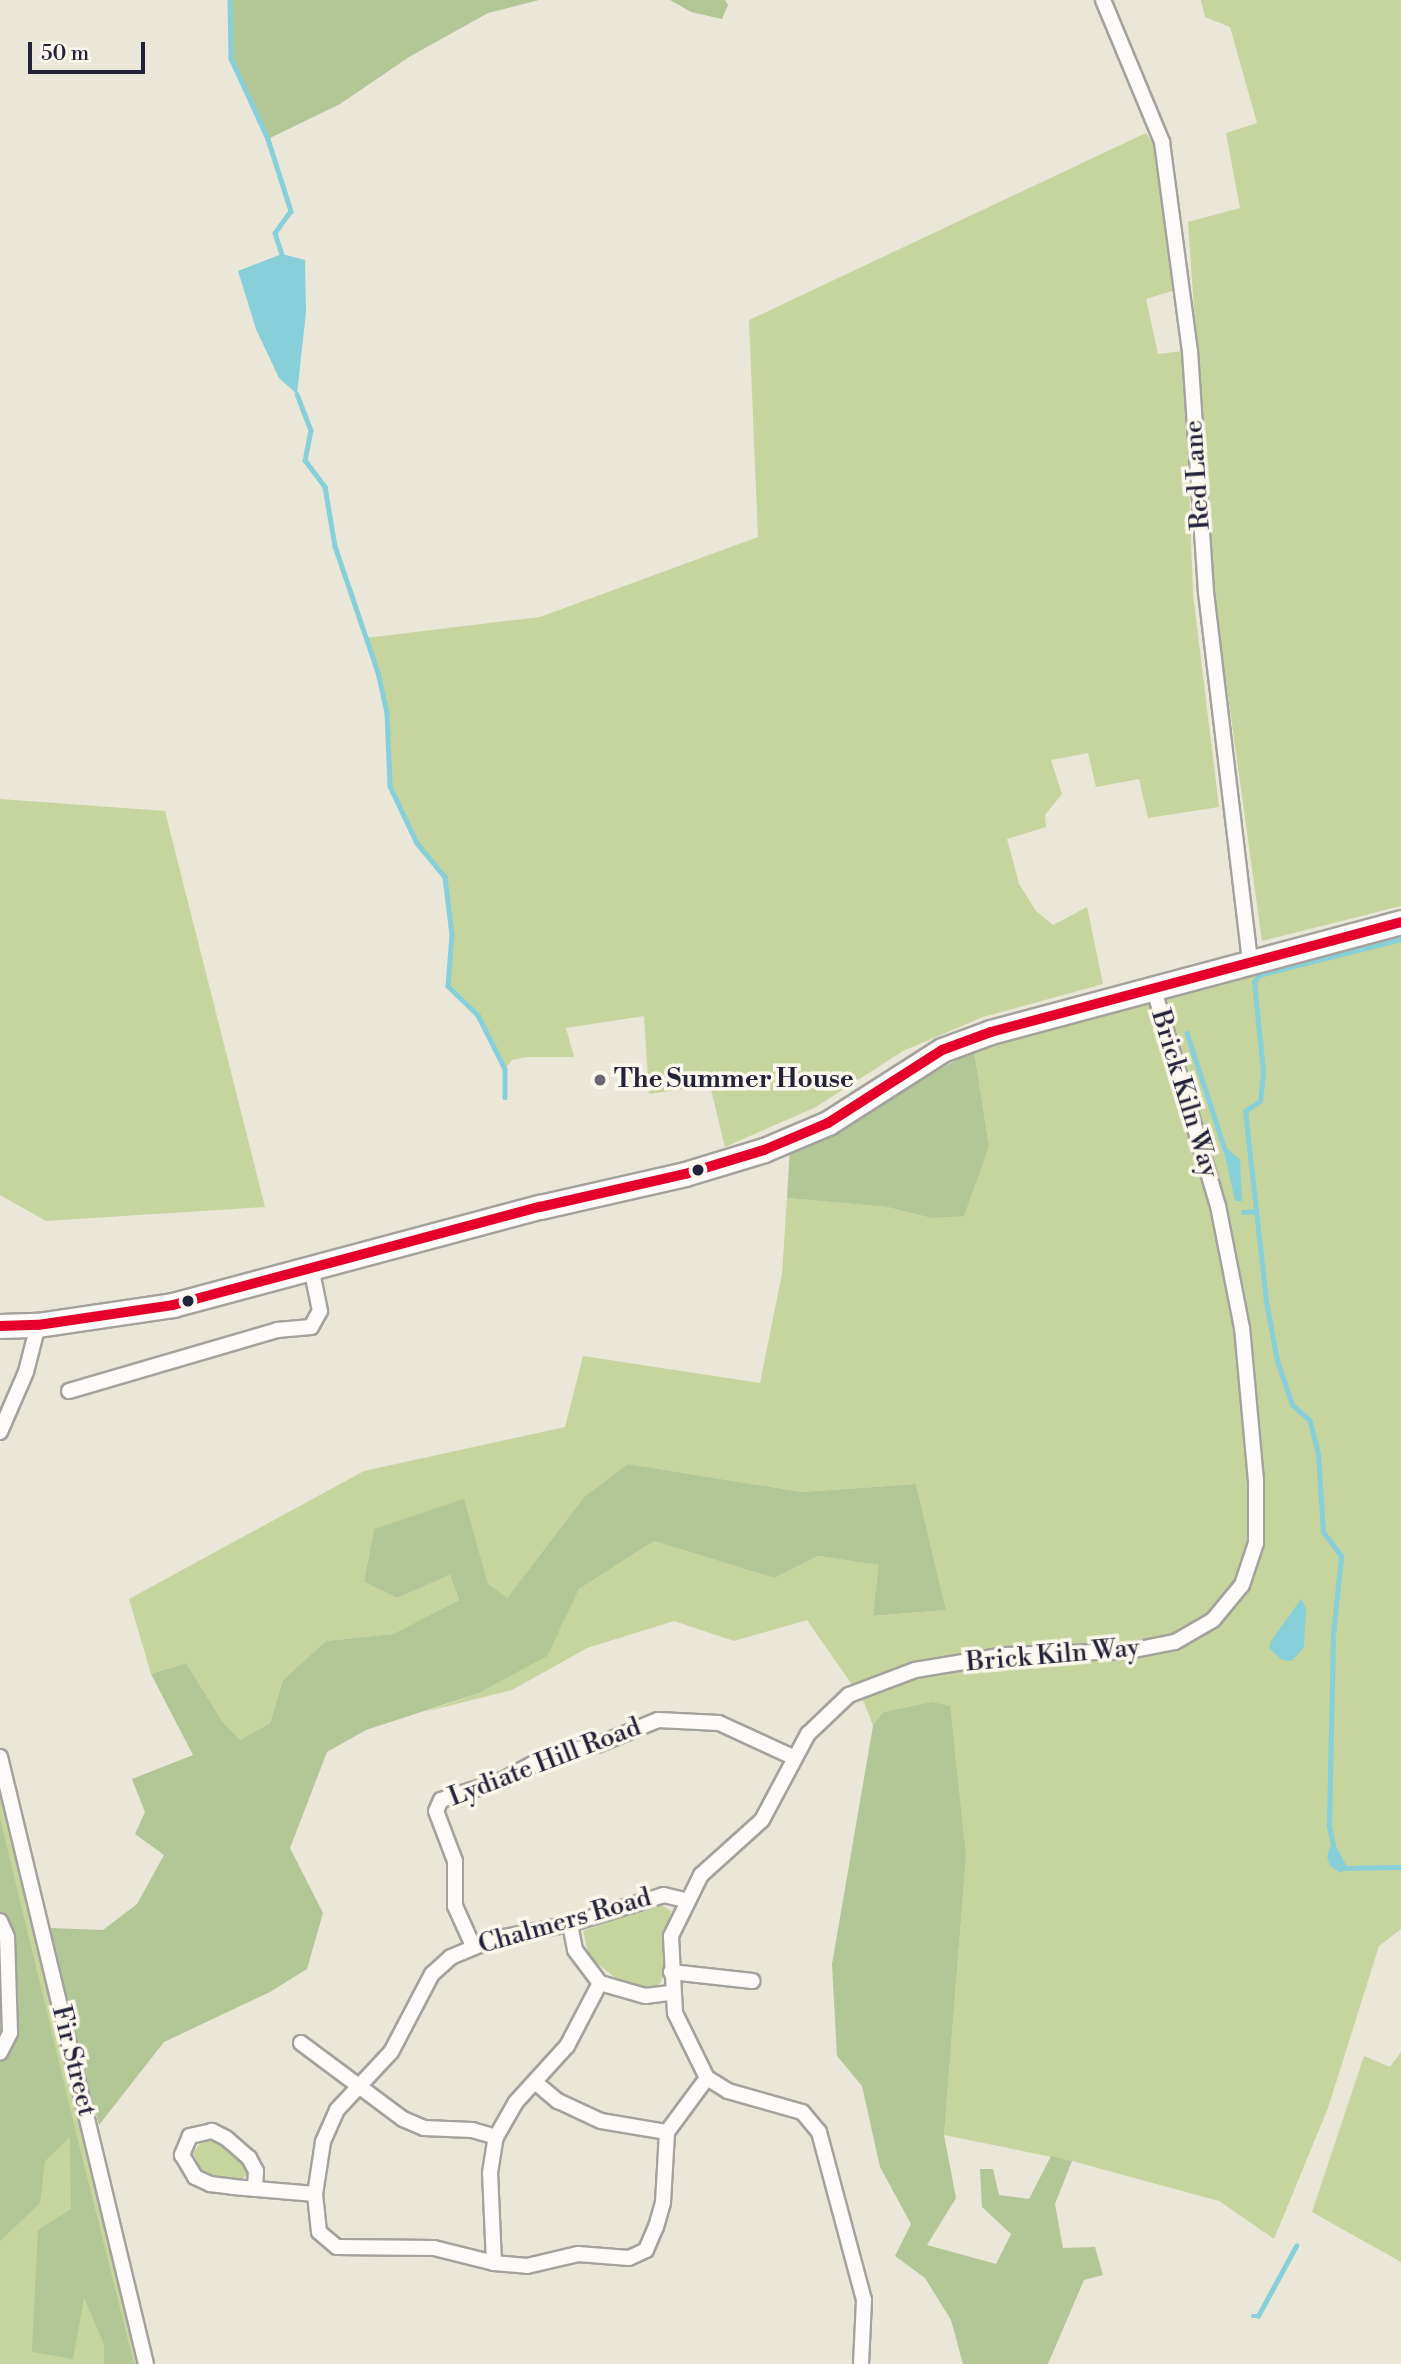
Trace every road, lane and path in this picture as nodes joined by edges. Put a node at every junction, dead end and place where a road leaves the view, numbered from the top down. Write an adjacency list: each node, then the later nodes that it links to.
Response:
1 (1103, 0): 3 (street, Red Lane)
2 (1401, 922): 3 (main road)
3 (1251, 961): 4 (main road)
4 (1154, 990): 5 (main road); 11 (street, Brick Kiln Way)
5 (311, 1267): 6 (main road); 8 (street)
6 (38, 1325): 7 (main road); 9 (street)
7 (0, 1326)
8 (69, 1391)
9 (0, 1432)
10 (0, 1757): 30 (street, Fir Street)
11 (793, 1757): 12 (street, Brick Kiln Way); 15 (street, Lydiate Hill Road)
12 (685, 1900): 14 (street, Chalmers Road); 16 (street, Brick Kiln Way)
13 (0, 1921): 21 (street)
14 (570, 1924): 15 (street, Chalmers Road); 18 (street)
15 (473, 1946): 24 (street, Chalmers Road)
16 (671, 1972): 17 (street); 19 (street, Brick Kiln Way)
17 (753, 1981)
18 (600, 1983): 19 (street); 23 (street)
19 (671, 1993): 22 (street, Brick Kiln Way)
20 (301, 2043): 24 (street)
21 (0, 2053)
22 (707, 2078): 25 (street); 31 (street)
23 (535, 2082): 25 (street); 26 (street)
24 (356, 2087): 26 (street); 28 (street, Chalmers Road)
25 (667, 2132): 29 (street, Chalmers Road)
26 (496, 2137): 29 (street)
27 (255, 2189): 27 (street); 28 (street)
28 (314, 2194): 29 (street, Chalmers Road)
29 (494, 2263)
30 (146, 2364)
31 (861, 2364)

